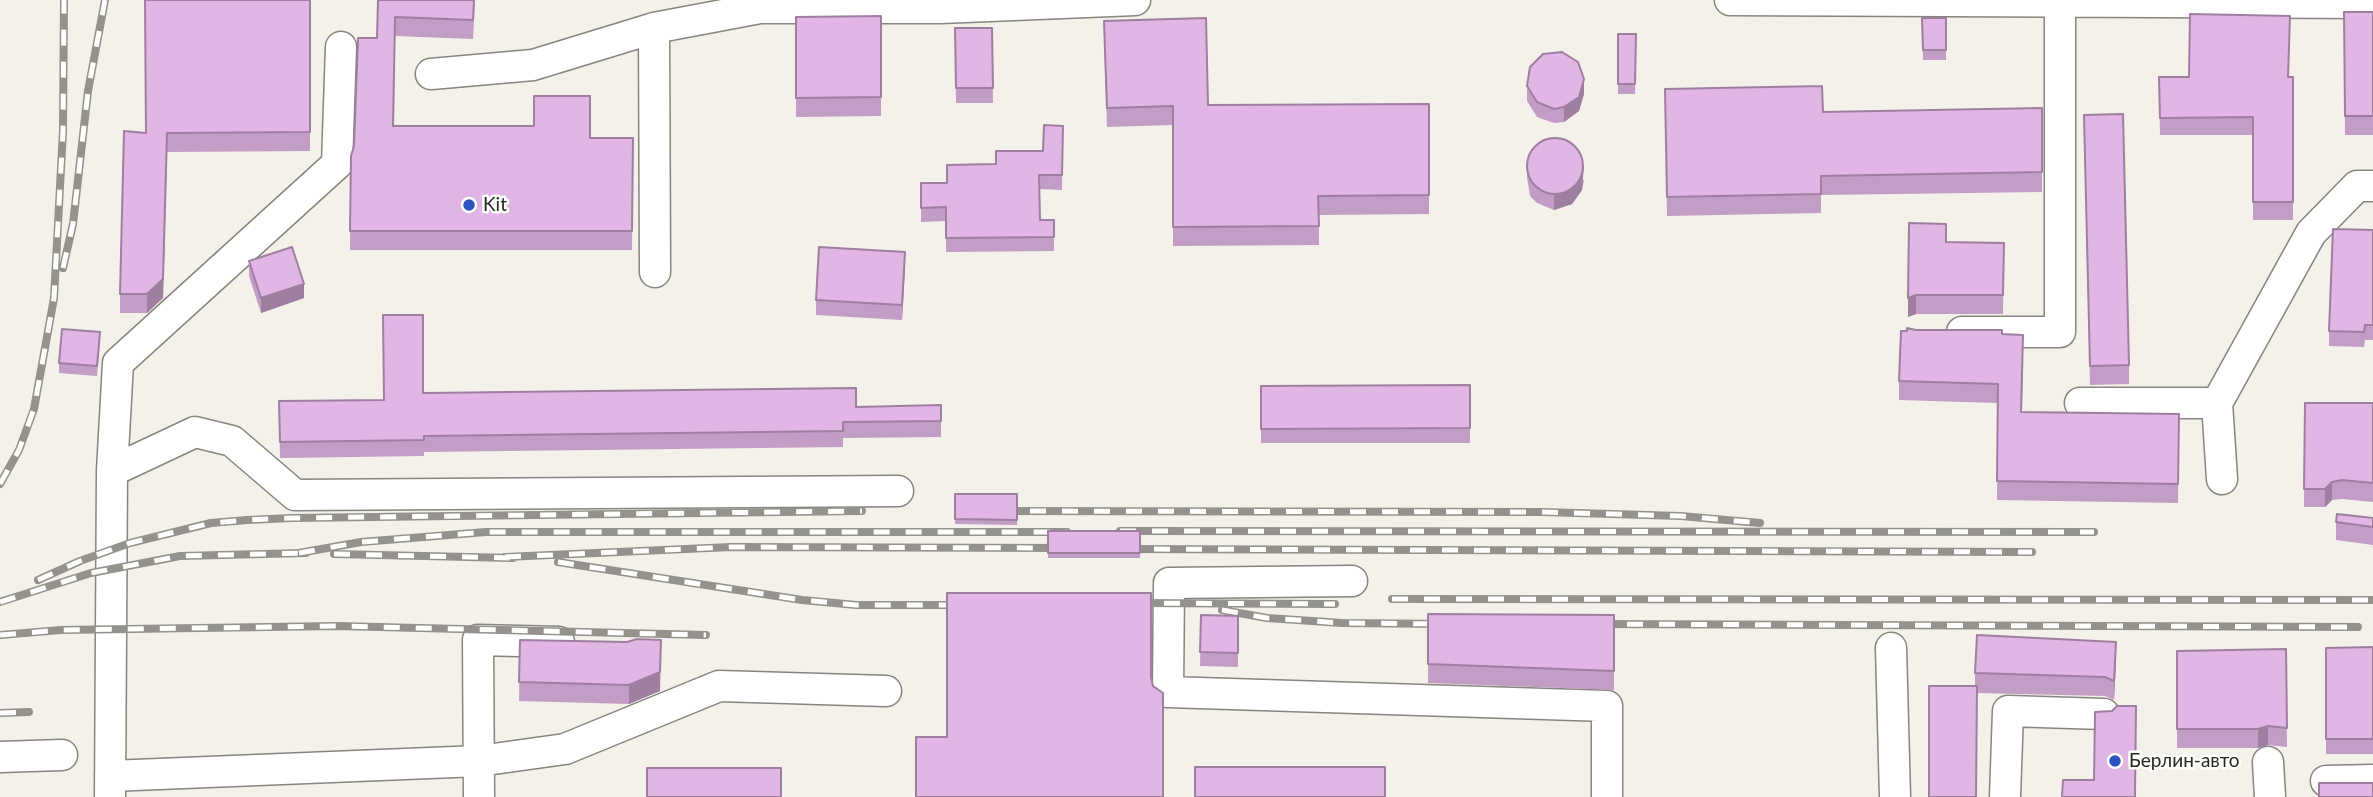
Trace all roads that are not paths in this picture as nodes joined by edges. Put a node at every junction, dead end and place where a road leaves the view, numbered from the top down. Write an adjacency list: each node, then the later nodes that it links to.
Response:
1 (1135, 0): 5 (lane)
2 (1730, 0): 3 (lane)
3 (2060, 3): 4 (lane); 10 (lane)
4 (2373, 3)
5 (654, 28): 7 (lane); 9 (lane)
6 (341, 47): 13 (lane)
7 (431, 74)
8 (2373, 187): 12 (lane)
9 (655, 272)
10 (1929, 332)
11 (2080, 402): 12 (lane)
12 (2217, 402): 14 (lane)
13 (112, 471): 15 (lane); 27 (lane)
14 (2222, 479)
15 (898, 491)
16 (1352, 581): 29 (lane)
17 (586, 643): 23 (lane)
18 (1891, 648): 30 (lane)
19 (886, 691): 23 (lane)
20 (2104, 714): 31 (lane)
21 (62, 755): 22 (lane)
22 (0, 757)
23 (479, 761): 27 (lane); 28 (lane)
24 (2268, 762): 32 (lane)
25 (2373, 780): 26 (lane)
26 (2326, 781)
27 (110, 786)
28 (479, 797)
29 (1607, 797)
30 (1895, 797)
31 (2005, 797)
32 (2270, 797)

